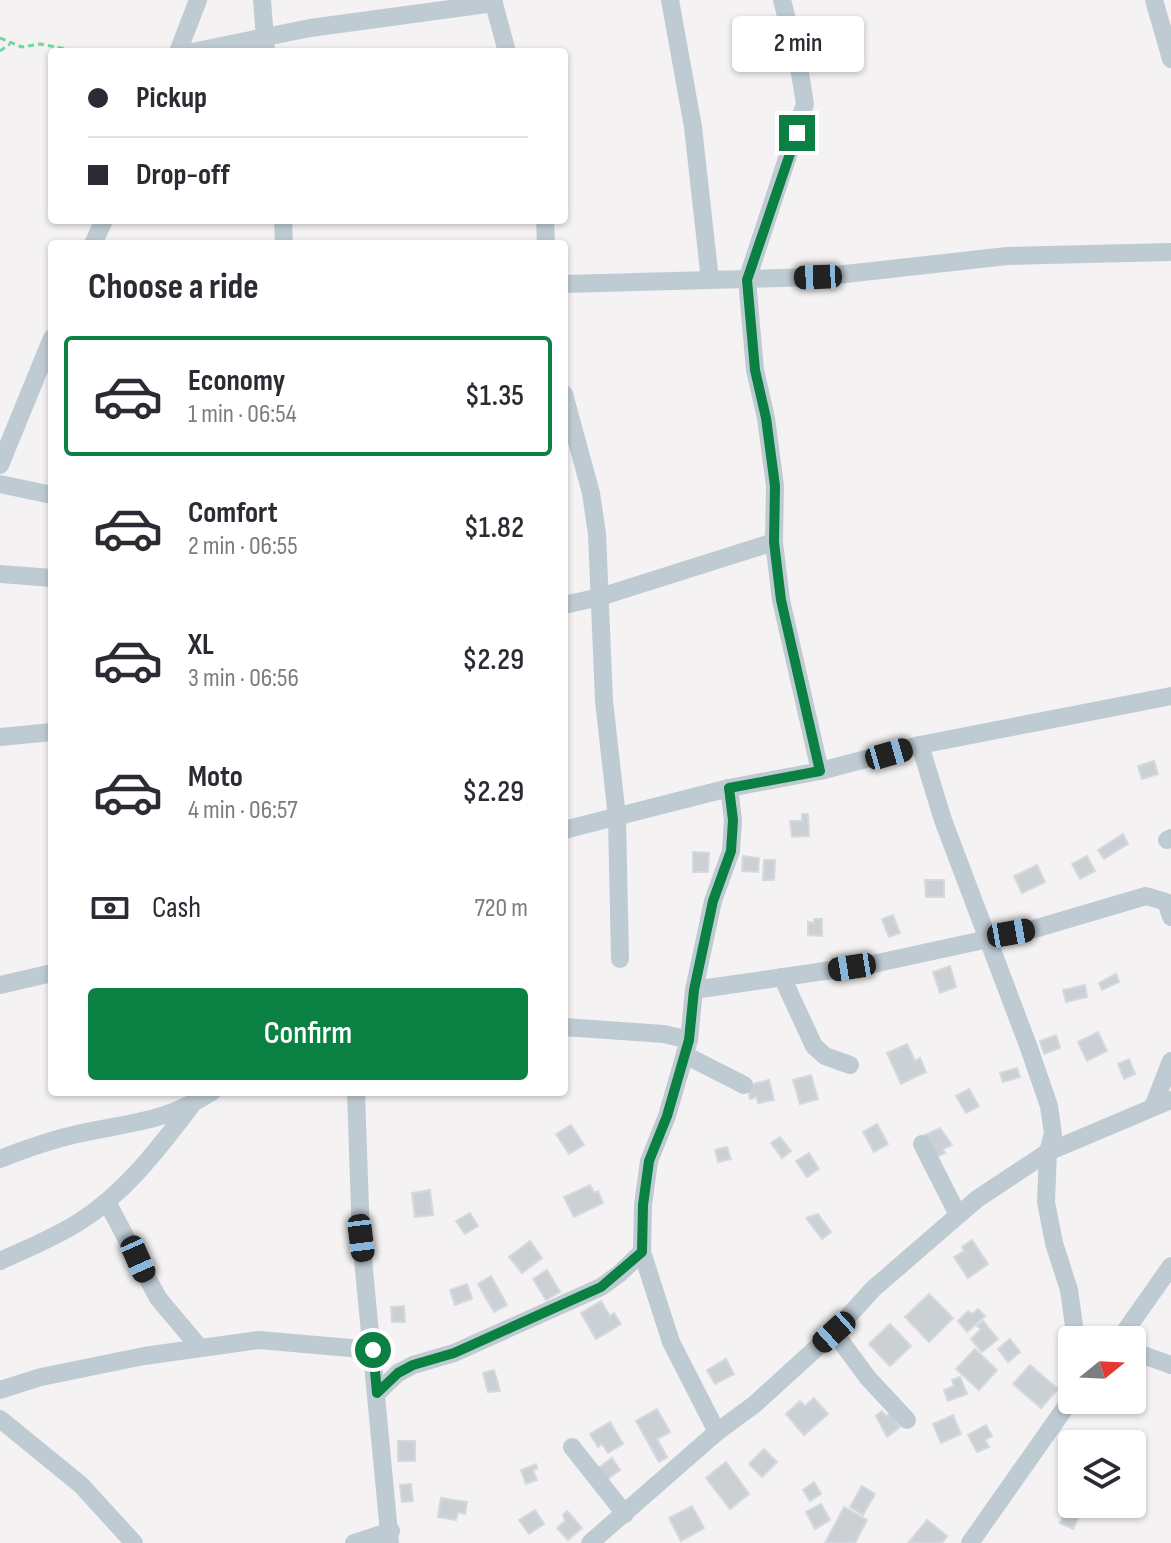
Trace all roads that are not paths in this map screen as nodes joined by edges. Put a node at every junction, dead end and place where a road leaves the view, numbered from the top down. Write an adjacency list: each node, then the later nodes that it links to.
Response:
1 (198, 0): 8 (street)
2 (262, 0): 7 (street)
3 (670, 0): 13 (street)
4 (782, 0): 14 (street)
5 (1154, 0): 11 (street)
6 (494, 2): 7 (street); 10 (street)
7 (265, 44): 9 (street)
8 (180, 48)
9 (228, 48)
10 (506, 48)
11 (1171, 59)
12 (1171, 252): 14 (street)
13 (710, 280): 14 (street); 15 (street)
14 (747, 280): 21 (street)
15 (568, 284)
16 (48, 348): 18 (street)
17 (568, 409): 24 (street)
18 (0, 465)
19 (0, 484): 20 (street)
20 (48, 494)
21 (774, 542): 24 (street); 30 (street)
22 (0, 574): 23 (street)
23 (48, 578)
24 (600, 597): 25 (street); 32 (street)
25 (568, 604)
26 (1171, 696): 29 (street)
27 (48, 732): 28 (street)
28 (0, 737)
29 (920, 745): 30 (street); 35 (street)
30 (820, 771): 31 (street)
31 (729, 788): 32 (street); 40 (street)
32 (617, 817): 33 (street); 36 (street)
33 (568, 829)
34 (1171, 917): 35 (street)
35 (988, 937): 38 (street); 52 (street)
36 (620, 959)
37 (48, 974): 39 (street)
38 (782, 977): 40 (street); 44 (street)
39 (0, 985)
40 (694, 990): 42 (street)
41 (568, 1027): 42 (street)
42 (687, 1047): 45 (street); 56 (street)
43 (1171, 1061): 50 (street)
44 (850, 1065)
45 (744, 1085)
46 (206, 1096): 49 (street)
47 (356, 1096): 63 (street)
48 (1171, 1100): 50 (street)
49 (191, 1106): 53 (street); 54 (street)
50 (1153, 1107): 52 (street)
51 (922, 1144): 55 (street)
52 (1048, 1152): 55 (street); 59 (street)
53 (0, 1159)
54 (107, 1202): 57 (street); 62 (street)
55 (958, 1215): 61 (street)
56 (642, 1252): 67 (street); 71 (street)
57 (0, 1261)
58 (1171, 1266): 60 (street)
59 (1074, 1326)
60 (1129, 1326)
61 (834, 1332): 70 (street); 71 (street)
62 (200, 1348): 63 (street); 66 (street)
63 (373, 1350): 67 (street)
64 (1146, 1356): 65 (street)
65 (1171, 1365)
66 (0, 1390)
67 (377, 1393): 74 (street)
68 (1061, 1414): 78 (street)
69 (0, 1419): 75 (street)
70 (907, 1420)
71 (717, 1432): 73 (street)
72 (572, 1447): 73 (street)
73 (625, 1514): 77 (street)
74 (391, 1537): 76 (street)
75 (134, 1543)
76 (354, 1543)
77 (590, 1543)
78 (970, 1543)

